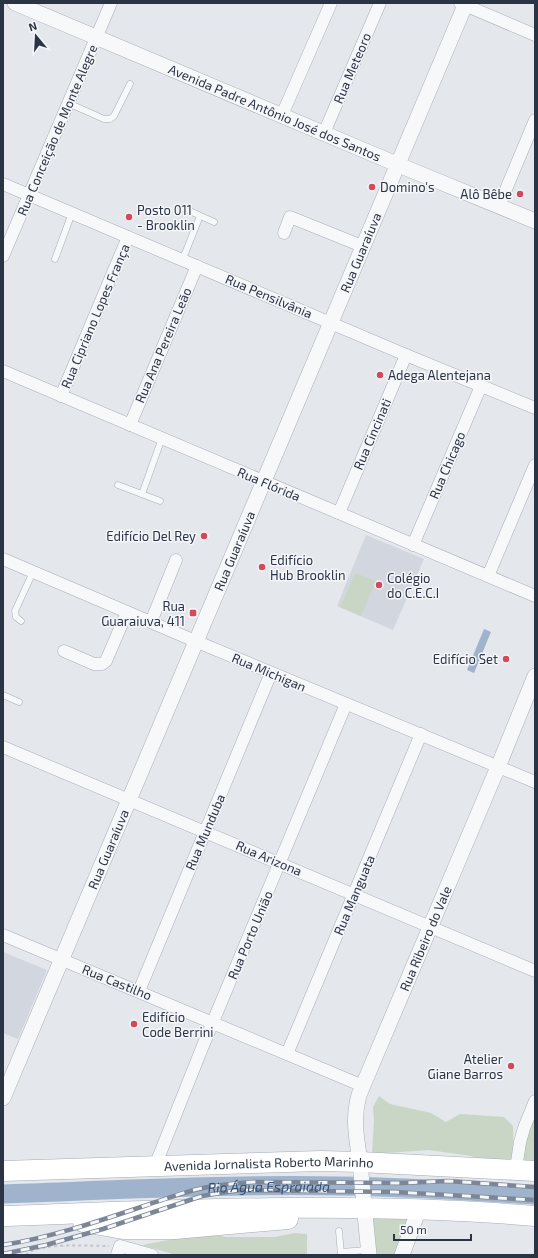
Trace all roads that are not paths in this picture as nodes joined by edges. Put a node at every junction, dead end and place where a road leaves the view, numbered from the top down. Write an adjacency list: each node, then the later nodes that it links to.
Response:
1 (15, 3): 7 (street, Avenida Padre Antônio José dos Santos)
2 (111, 3): 7 (street, Rua Conceição de Monte Alegre)
3 (331, 3): 10 (street)
4 (380, 3): 12 (street, Rua Meteoro)
5 (463, 4): 6 (street); 13 (street, Rua Guaraíuva)
6 (535, 35)
7 (97, 37): 9 (street, Rua Conceição de Monte Alegre); 10 (street, Avenida Padre Antônio José dos Santos)
8 (130, 84): 9 (lane)
9 (68, 103): 15 (street, Rua Conceição de Monte Alegre)
10 (282, 115): 12 (street, Avenida Padre Antônio José dos Santos)
11 (535, 120): 16 (street)
12 (324, 133): 13 (street, Avenida Padre Antônio José dos Santos)
13 (397, 164): 16 (street, Avenida Padre Antônio José dos Santos); 24 (street, Rua Guaraíuva)
14 (3, 184): 15 (street, Rua Pensilvânia)
15 (29, 194): 18 (street, Rua Pensilvânia); 25 (street, Rua Conceição de Monte Alegre)
16 (498, 206): 20 (street, Avenida Padre Antônio José dos Santos)
17 (183, 208): 19 (lane)
18 (72, 212): 23 (street, Rua Pensilvânia); 26 (lane)
19 (200, 216): 21 (lane); 27 (lane)
20 (535, 221)
21 (214, 222)
22 (284, 233): 24 (street)
23 (128, 237): 27 (street, Rua Pensilvânia); 33 (street, Rua Cipriano Lopes França)
24 (362, 246): 29 (street, Rua Guaraíuva)
25 (3, 256)
26 (55, 259)
27 (182, 260): 28 (street, Rua Pensilvânia)
28 (197, 266): 29 (street, Rua Pensilvânia); 35 (street, Rua Ana Pereira Leão)
29 (330, 322): 30 (street, Rua Pensilvânia); 38 (street, Rua Guaraíuva)
30 (406, 355): 32 (street, Rua Pensilvânia); 42 (street, Rua Cincinati)
31 (3, 371): 33 (street, Rua Flórida)
32 (481, 386): 34 (street, Rua Pensilvânia); 43 (street, Rua Chicago)
33 (61, 396): 35 (street, Rua Flórida)
34 (535, 408)
35 (130, 425): 36 (street, Rua Flórida)
36 (162, 438): 38 (street, Rua Flórida); 40 (lane)
37 (535, 465): 47 (street)
38 (263, 481): 42 (street, Rua Flórida); 52 (street, Rua Guaraíuva)
39 (118, 485): 40 (lane)
40 (142, 494): 41 (lane)
41 (160, 501)
42 (339, 513): 43 (street, Rua Flórida)
43 (413, 545): 47 (street, Rua Flórida)
44 (3, 559): 46 (street, Rua Michigan)
45 (176, 560): 51 (street)
46 (33, 572): 49 (street, Rua Michigan); 50 (lane)
47 (488, 576): 48 (street, Rua Flórida)
48 (535, 596)
49 (127, 612): 51 (street, Rua Michigan); 53 (street)
50 (21, 622)
51 (150, 622): 52 (street, Rua Michigan)
52 (195, 641): 54 (street, Rua Michigan); 63 (street, Rua Guaraíuva)
53 (64, 651)
54 (271, 673): 58 (street, Rua Michigan); 64 (street, Rua Munduba)
55 (534, 680): 61 (street, Rua Ribeiro do Vale)
56 (3, 695): 57 (lane)
57 (19, 702)
58 (346, 704): 59 (street, Rua Michigan); 65 (street, Rua Porto União)
59 (420, 734): 61 (street, Rua Michigan); 66 (street, Rua Manguata)
60 (3, 747): 63 (street, Rua Arizona)
61 (498, 767): 62 (street, Rua Michigan); 67 (street, Rua Ribeiro do Vale)
62 (535, 782)
63 (129, 800): 64 (street, Rua Arizona); 69 (street, Rua Guaraíuva)
64 (205, 832): 65 (street, Rua Arizona); 71 (street, Rua Munduba)
65 (280, 863): 66 (street, Rua Arizona); 72 (street, Rua Porto União)
66 (355, 894): 67 (street, Rua Arizona); 73 (street, Rua Manguata)
67 (430, 926): 70 (street, Rua Arizona); 74 (street, Rua Ribeiro do Vale)
68 (3, 935): 69 (street, Rua Castilho)
69 (62, 959): 71 (street, Rua Castilho); 75 (street, Rua Guaraíuva)
70 (535, 971)
71 (139, 991): 72 (street, Rua Castilho)
72 (213, 1023): 73 (street, Rua Castilho); 77 (street, Rua Porto União)
73 (287, 1054): 74 (street, Rua Castilho)
74 (363, 1086): 78 (street, Rua Ribeiro do Vale)
75 (3, 1098)
76 (535, 1101): 79 (street)
77 (155, 1166): 78 (main road, Avenida Jornalista Roberto Marinho); 80 (main road, Avenida Jornalista Roberto Marinho)
78 (360, 1167): 79 (main road, Avenida Jornalista Roberto Marinho); 81 (street, Rua Ribeiro do Vale)
79 (526, 1170)
80 (3, 1171)
81 (364, 1202): 82 (main road); 83 (main road); 87 (street, Rua Ribeiro do Vale)
82 (419, 1208): 84 (main road); 90 (street)
83 (3, 1216)
84 (535, 1216)
85 (339, 1230): 88 (lane)
86 (118, 1251): 89 (street)
87 (369, 1252): 88 (lane)
88 (341, 1253)
89 (152, 1255)
90 (402, 1255)

